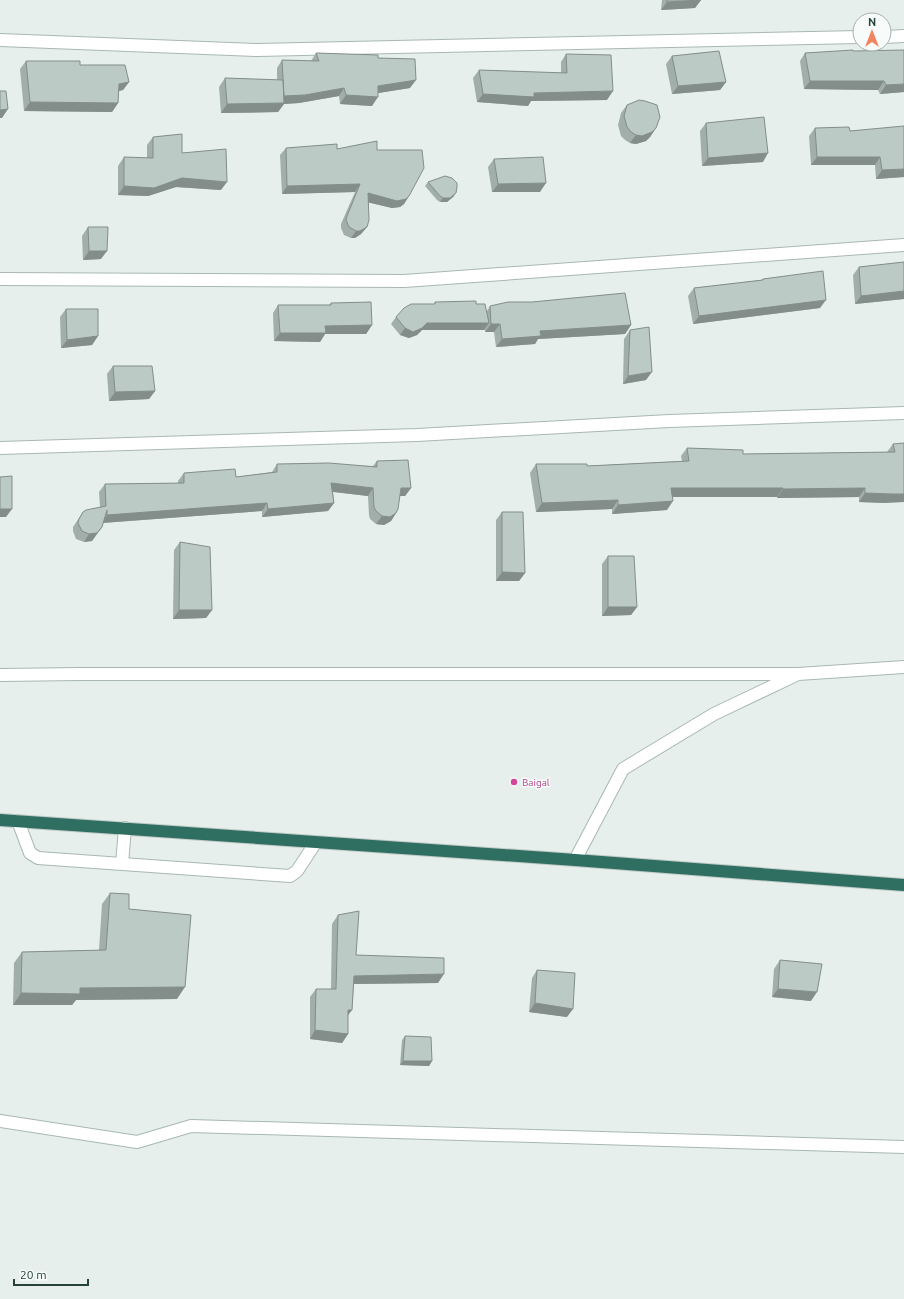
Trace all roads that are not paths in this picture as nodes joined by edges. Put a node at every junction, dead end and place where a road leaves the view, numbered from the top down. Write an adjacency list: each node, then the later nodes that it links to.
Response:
1 (904, 36): 3 (street)
2 (852, 37): 4 (street)
3 (892, 37)
4 (0, 40)
5 (904, 245): 6 (street)
6 (0, 279)
7 (904, 413): 8 (street)
8 (0, 448)
9 (904, 667): 10 (street)
10 (798, 674): 11 (street); 16 (street)
11 (0, 675)
12 (0, 820): 13 (highway)
13 (18, 821): 14 (highway); 17 (street)
14 (125, 828): 15 (highway); 17 (street)
15 (316, 842): 16 (highway); 17 (street)
16 (575, 860): 18 (highway)
17 (122, 864)
18 (904, 885)
19 (0, 1120): 20 (street)
20 (904, 1147)

